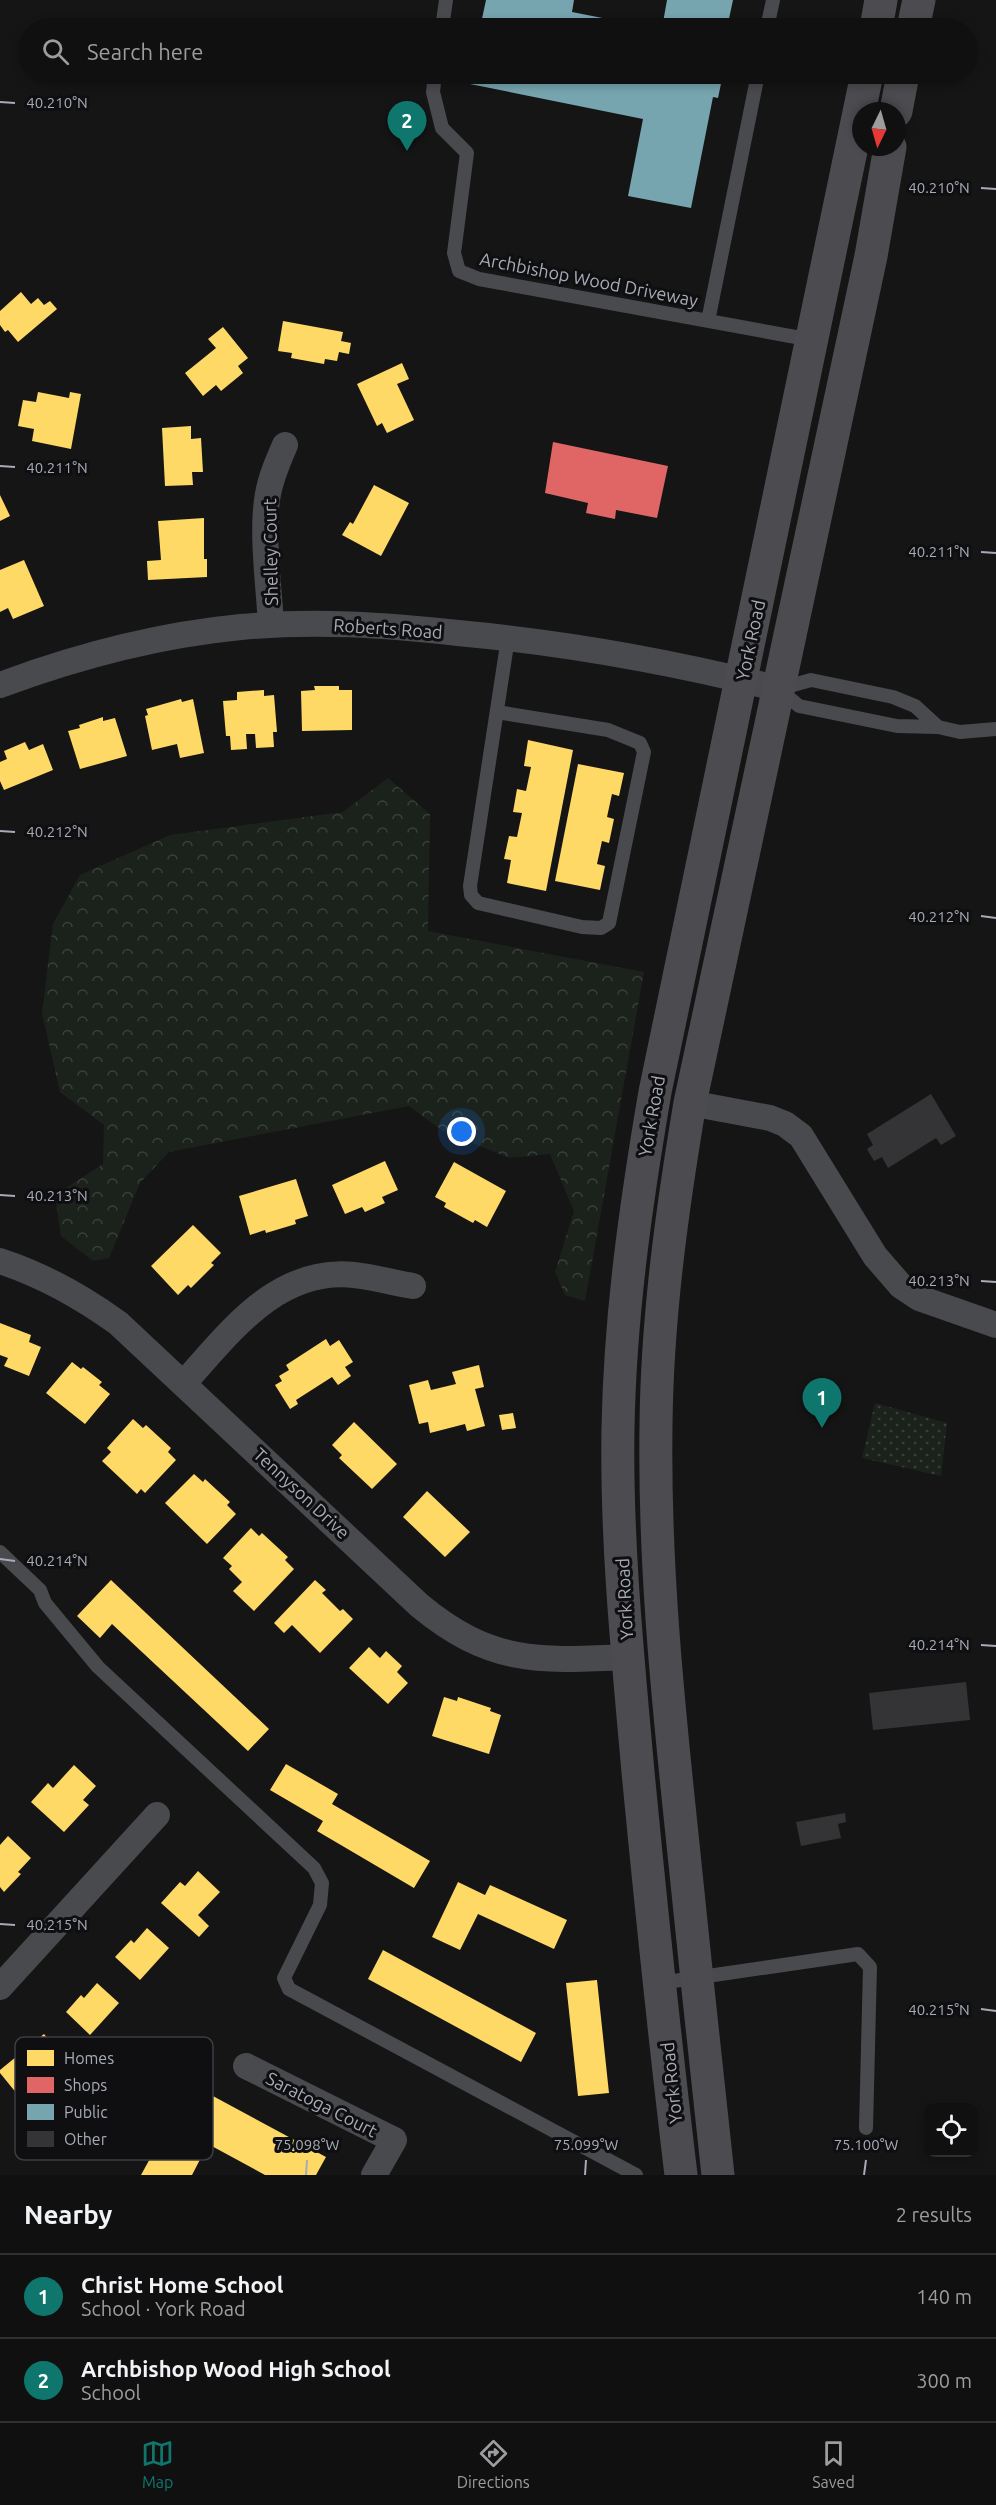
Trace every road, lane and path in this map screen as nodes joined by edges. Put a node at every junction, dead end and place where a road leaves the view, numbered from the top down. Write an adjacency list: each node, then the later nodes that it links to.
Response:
1 (446, 0): 5 (lane)
2 (773, 0): 6 (lane)
3 (881, 0): 7 (highway)
4 (919, 0): 8 (highway)
5 (443, 18)
6 (769, 18)
7 (878, 18)
8 (915, 18)
9 (434, 84): 15 (lane, Archbishop Wood Driveway)
10 (756, 84): 15 (lane)
11 (865, 84): 16 (highway, York Road)
12 (901, 84): 13 (highway)
13 (898, 102)
14 (888, 156): 22 (highway, York Road)
15 (708, 321): 16 (lane, Archbishop Wood Driveway)
16 (812, 340): 20 (highway, York Road)
17 (285, 445): 18 (street, Shelley Court)
18 (271, 625): 19 (street, Roberts Road); 21 (street, Roberts Road)
19 (508, 638): 20 (street, Roberts Road); 23 (lane)
20 (741, 679): 22 (street, Roberts Road); 32 (highway, York Road)
21 (0, 685)
22 (779, 689): 24 (lane); 24 (lane); 26 (highway, York Road)
23 (497, 712): 23 (lane)
24 (938, 727): 25 (lane)
25 (996, 729)
26 (690, 1103): 29 (street); 34 (highway, York Road)
27 (0, 1261): 30 (street, Tennyson Drive)
28 (413, 1286): 30 (street)
29 (996, 1325)
30 (184, 1383): 32 (street, Tennyson Drive)
31 (0, 1552): 40 (lane)
32 (627, 1657): 35 (highway, York Road)
33 (157, 1815): 36 (street)
34 (697, 1978): 35 (lane); 38 (lane); 42 (highway, York Road)
35 (660, 1983): 41 (highway, York Road)
36 (0, 1987)
37 (246, 2066): 39 (street, Saratoga Court)
38 (866, 2128)
39 (374, 2175)
40 (636, 2175)
41 (681, 2175)
42 (718, 2175)

